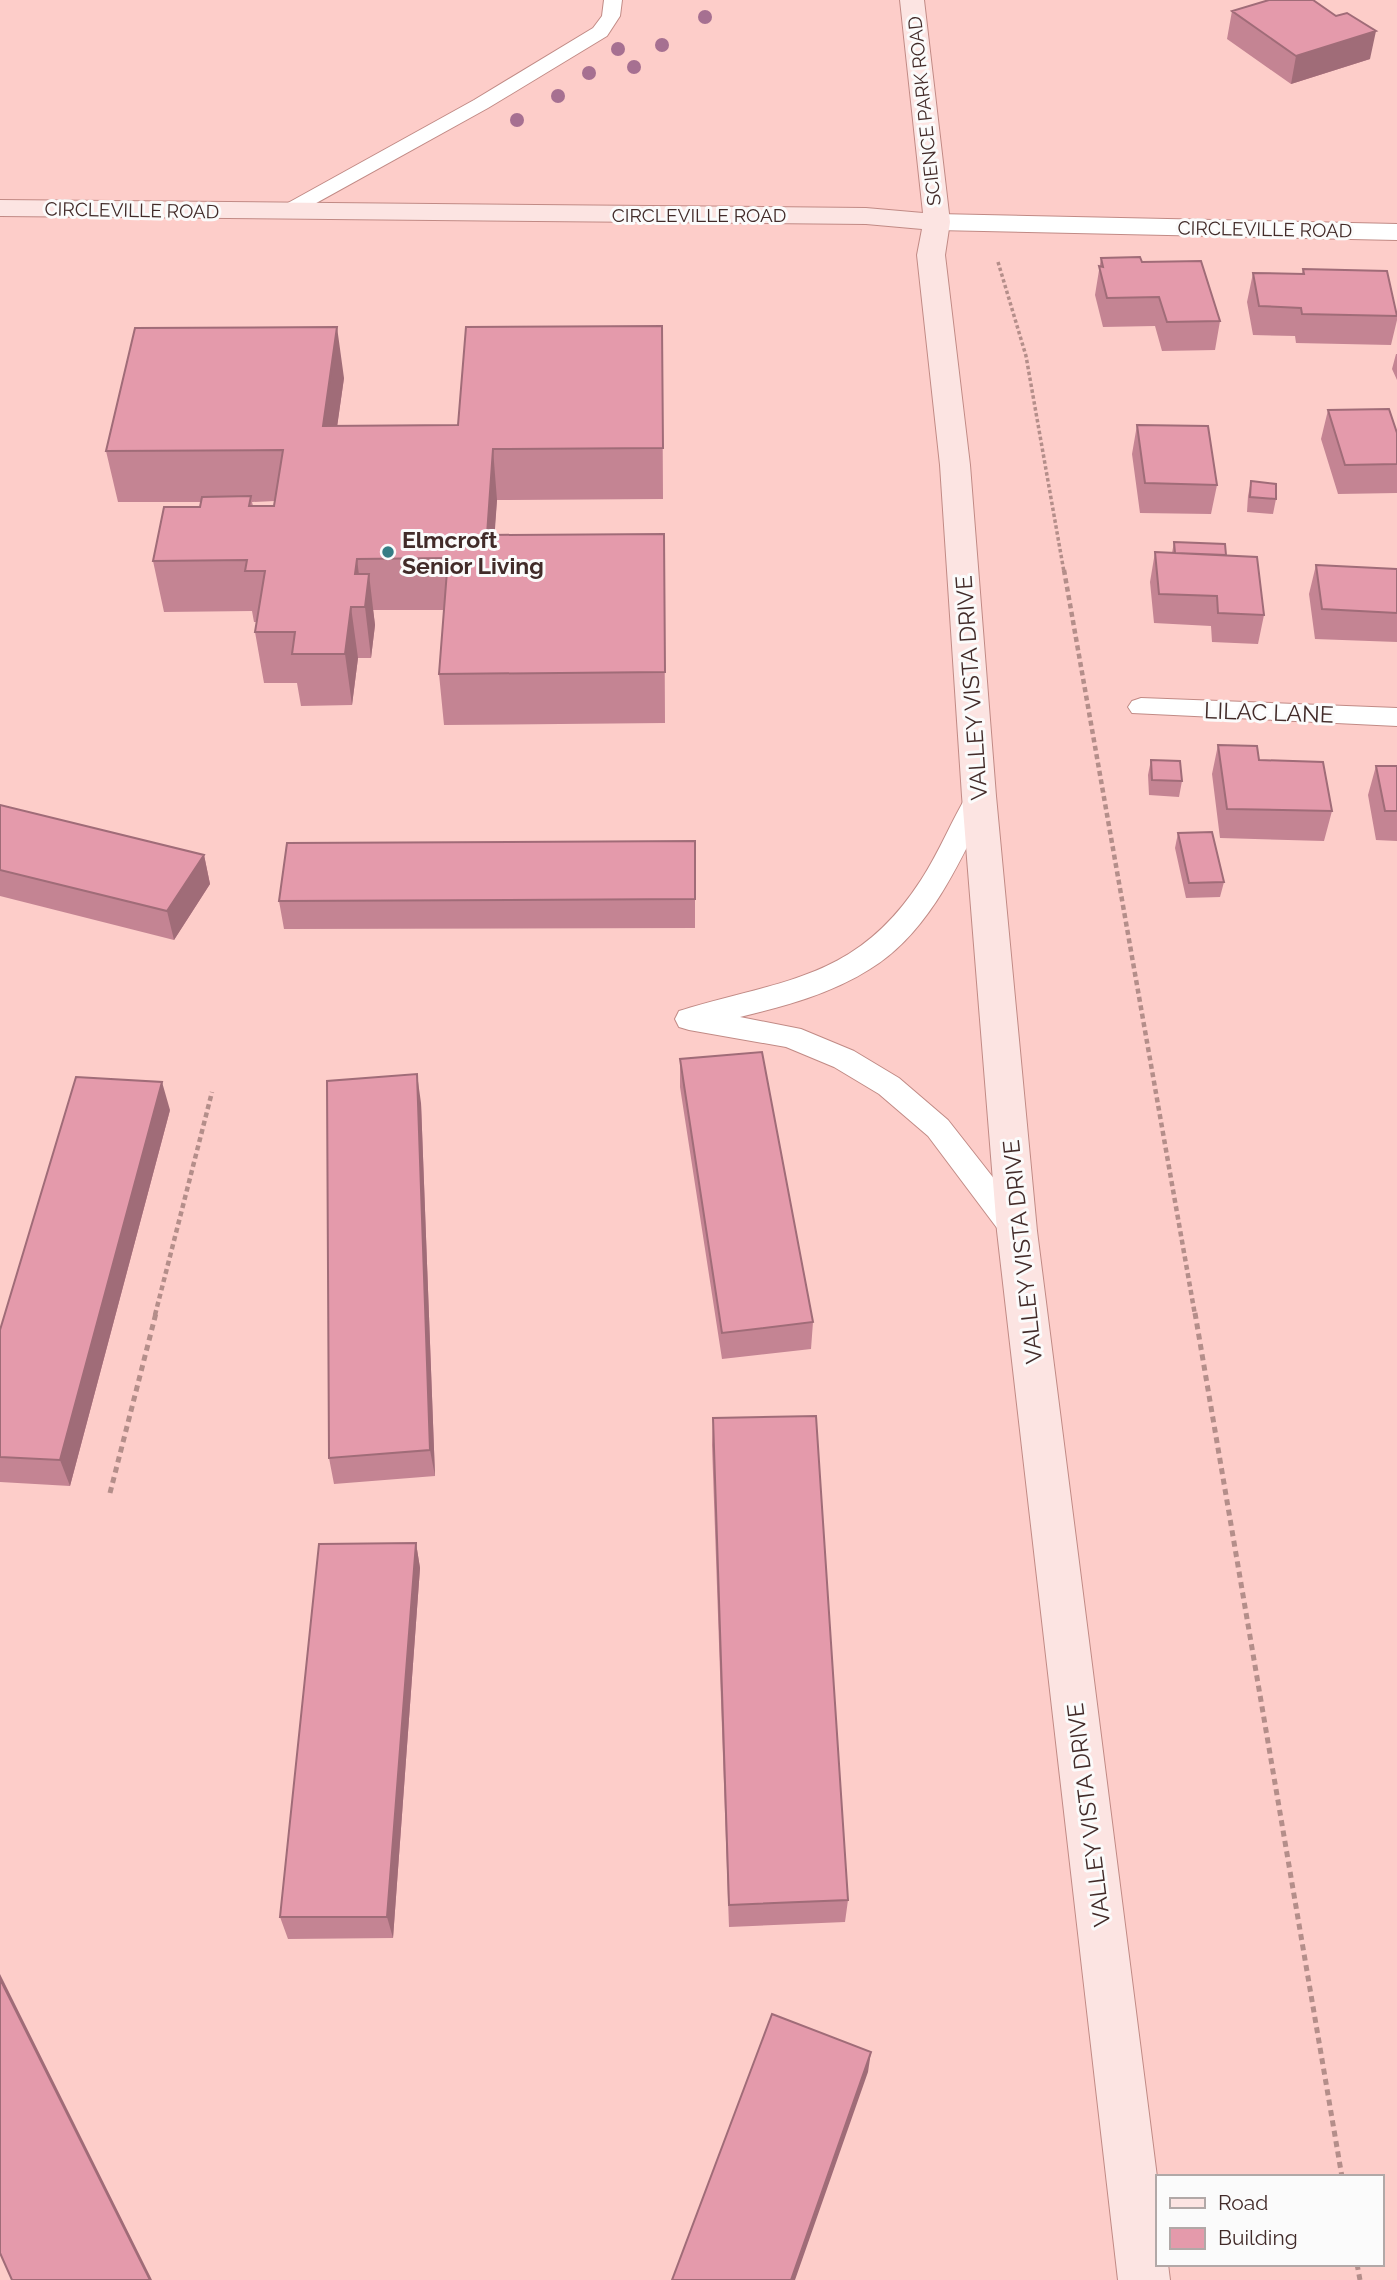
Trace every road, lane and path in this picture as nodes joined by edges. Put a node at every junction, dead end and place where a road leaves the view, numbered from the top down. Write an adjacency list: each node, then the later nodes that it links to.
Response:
1 (613, 0): 4 (lane)
2 (912, 0): 5 (main road, SCIENCE PARK ROAD)
3 (0, 208): 4 (main road, CIRCLEVILLE ROAD)
4 (284, 213): 5 (main road, CIRCLEVILLE ROAD)
5 (937, 222): 6 (street, CIRCLEVILLE ROAD); 10 (main road, VALLEY VISTA DRIVE)
6 (1397, 232)
7 (997, 258): 14 (path)
8 (1140, 707): 9 (lane, LILAC LANE)
9 (1397, 717)
10 (979, 796): 12 (main road, VALLEY VISTA DRIVE); 12 (lane)
11 (212, 1091): 13 (path)
12 (1017, 1231): 15 (main road, VALLEY VISTA DRIVE)
13 (110, 1493)
14 (1342, 2175)
15 (1144, 2280)

